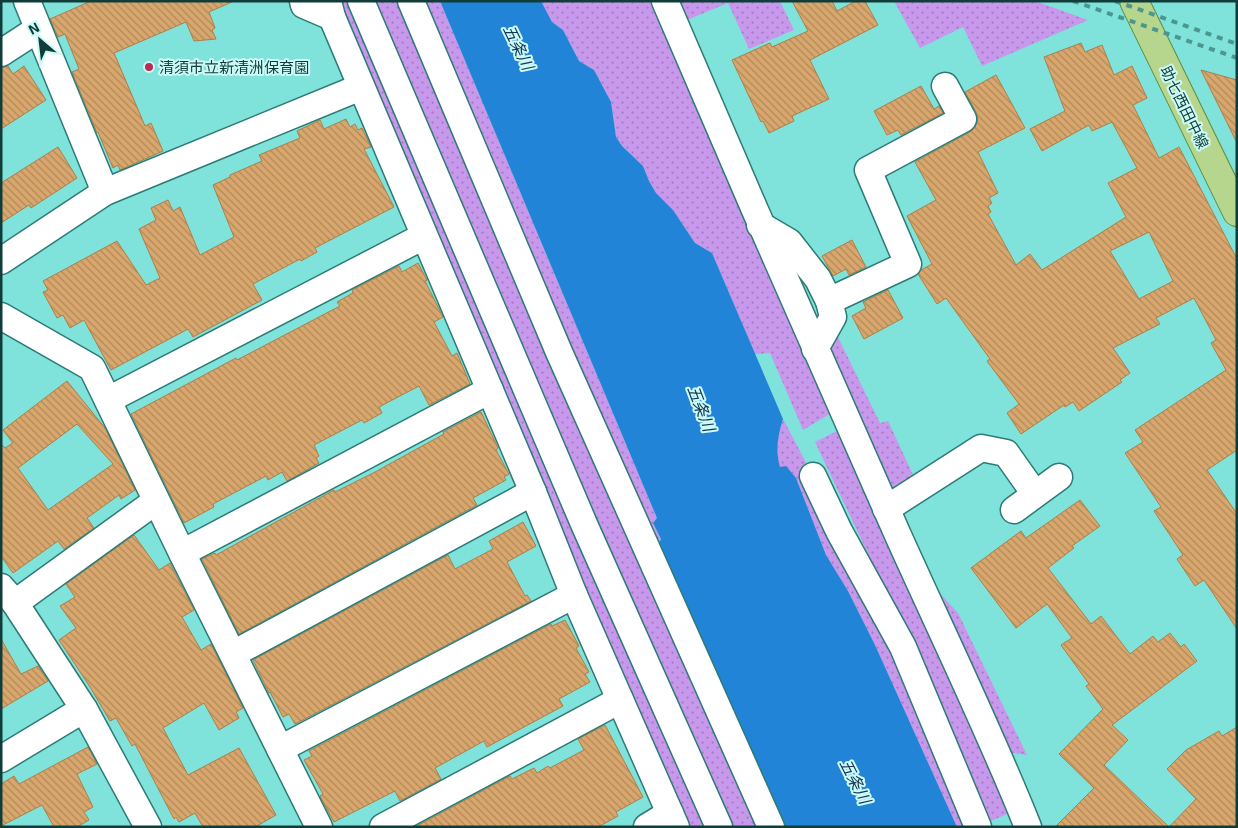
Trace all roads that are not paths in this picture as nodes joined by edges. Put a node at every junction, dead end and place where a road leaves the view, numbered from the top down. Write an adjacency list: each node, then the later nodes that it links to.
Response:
1 (27, 1): 8 (street)
2 (303, 1): 7 (street)
3 (361, 1): 42 (street)
4 (411, 1): 43 (street)
5 (665, 1): 14 (street)
6 (1134, 1): 13 (main road, 助七西田中線)
7 (330, 9): 11 (street)
8 (38, 29): 9 (street); 12 (street)
9 (1, 53)
10 (946, 86): 17 (street)
11 (361, 87): 12 (street); 15 (street)
12 (105, 192): 16 (street)
13 (1237, 212)
14 (760, 225): 17 (street); 19 (street)
15 (424, 236): 20 (street); 21 (street)
16 (1, 261)
17 (829, 302): 19 (street)
18 (1, 316): 21 (street)
19 (815, 349): 27 (street)
20 (490, 390): 24 (street); 29 (street)
21 (108, 400): 26 (street)
22 (813, 476): 44 (street)
23 (1059, 477): 25 (street)
24 (533, 492): 31 (street); 32 (street)
25 (1035, 494): 27 (street); 28 (street)
26 (156, 501): 29 (street); 30 (street)
27 (886, 509): 45 (street)
28 (1014, 510)
29 (182, 553): 32 (street)
30 (8, 595): 34 (street)
31 (574, 595): 33 (street); 35 (street)
32 (233, 654): 35 (street)
33 (620, 700): 37 (street); 40 (street)
34 (84, 709): 36 (street); 38 (street)
35 (280, 749): 39 (street)
36 (1, 759)
37 (673, 820): 41 (street)
38 (148, 827)
39 (319, 827)
40 (383, 827)
41 (646, 827)
42 (719, 827)
43 (771, 827)
44 (978, 827)
45 (1028, 827)

